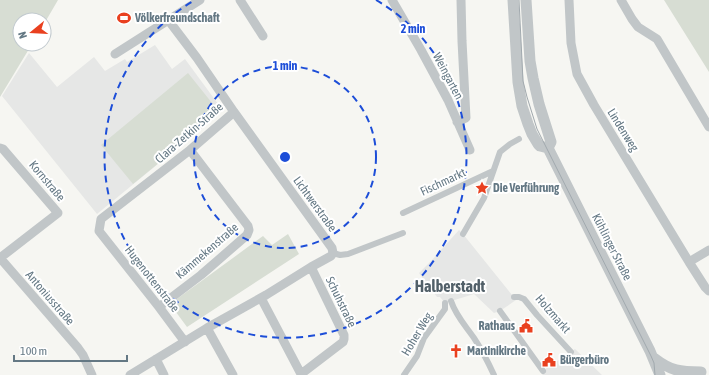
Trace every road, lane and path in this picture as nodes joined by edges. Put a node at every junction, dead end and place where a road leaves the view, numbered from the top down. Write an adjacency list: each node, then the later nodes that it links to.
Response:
1 (200, 0): 9 (street)
2 (240, 0): 10 (street)
3 (392, 0): 13 (street, Weingarten)
4 (461, 0): 13 (street, Weingarten)
5 (514, 0): 17 (street, Kühlinger Straße)
6 (526, 0): 17 (street, Kühlinger Straße)
7 (570, 0): 28 (street, Lindenweg)
8 (621, 0): 14 (street)
9 (168, 21): 11 (street); 12 (street, Clara-Zetkin-Straße)
10 (263, 36)
11 (116, 54)
12 (234, 112): 18 (street, Clara-Zetkin-Straße); 26 (street, Lichtwerstraße)
13 (458, 122): 19 (street, Weingarten)
14 (709, 127)
15 (518, 139): 20 (street)
16 (0, 148): 27 (street, Kornstraße)
17 (548, 148): 38 (street, Kühlinger Straße)
18 (190, 150): 22 (street, Clara-Zetkin-Straße); 33 (street, Kämmekenstraße)
19 (470, 150)
20 (493, 171): 21 (street, Fischmarkt); 24 (street)
21 (402, 213)
22 (99, 231): 33 (street, Hugenottenstraße)
23 (403, 233): 26 (street)
24 (464, 234)
25 (709, 250): 28 (street)
26 (333, 253): 29 (street, Schuhstraße)
27 (0, 258): 42 (street, Antoniusstraße)
28 (689, 262): 30 (street, Lindenweg)
29 (311, 267): 32 (street, Schuhstraße); 46 (street, Schuhstraße)
30 (709, 291)
31 (514, 297): 37 (street, Holzmarkt)
32 (260, 298): 35 (street, Schuhstraße); 46 (street, Schuhstraße)
33 (159, 307): 36 (street, Hugenottenstraße)
34 (500, 311): 40 (street)
35 (207, 328): 36 (street, Schuhstraße); 45 (street)
36 (185, 342): 39 (street, Schuhstraße)
37 (571, 352)
38 (654, 358): 41 (street); 49 (street, Kühlinger Straße)
39 (156, 359): 43 (street, Schuhstraße); 44 (street)
40 (542, 371)
41 (705, 371): 50 (street)
42 (92, 375)
43 (130, 375)
44 (164, 375)
45 (233, 375)
46 (301, 375)
47 (404, 375): 48 (street, Hoher Weg)
48 (494, 375)
49 (660, 375)
50 (690, 375)

